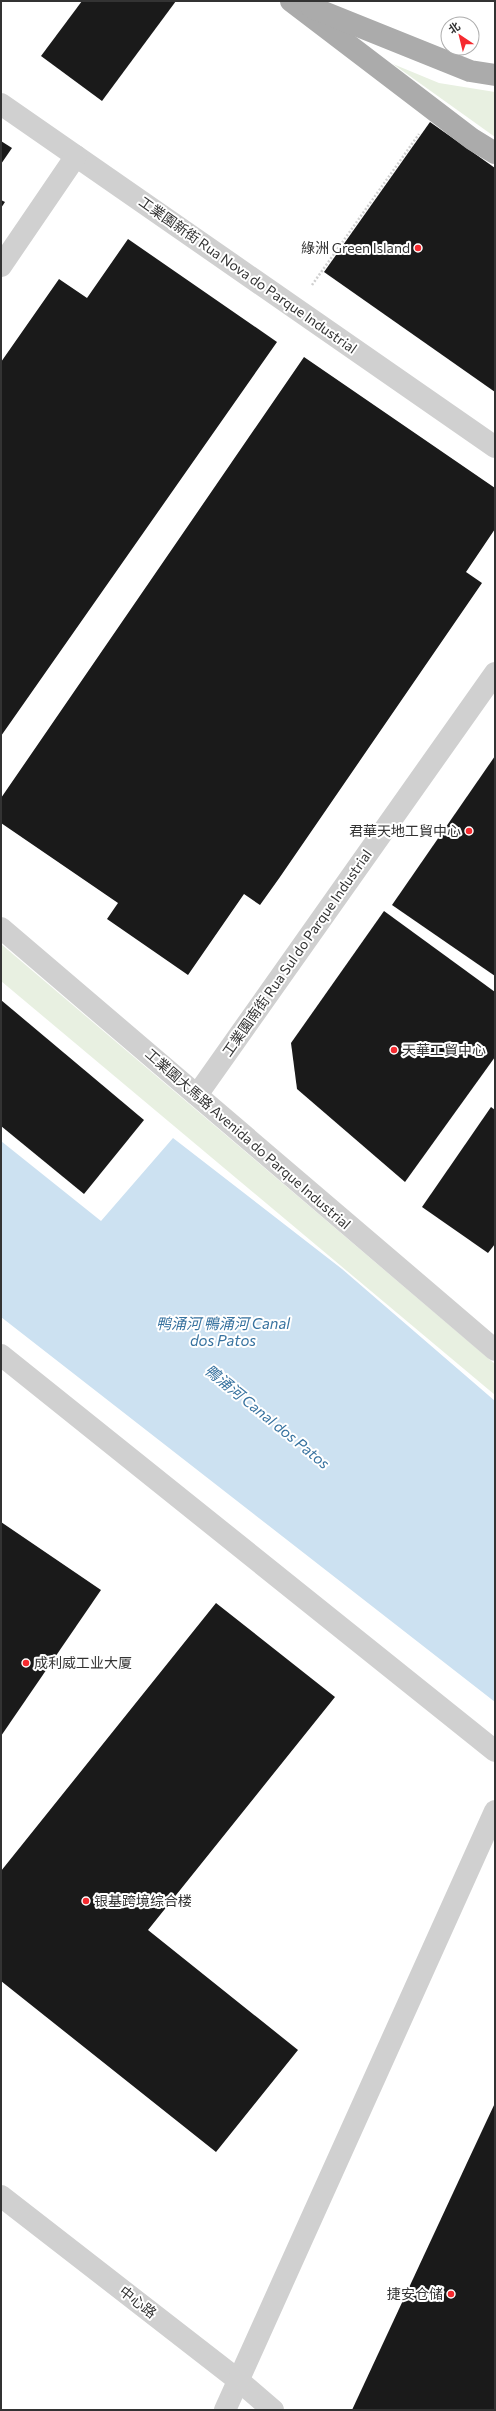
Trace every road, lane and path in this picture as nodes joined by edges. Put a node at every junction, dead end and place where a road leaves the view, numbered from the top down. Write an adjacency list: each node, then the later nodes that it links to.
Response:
1 (290, 1): 5 (main road)
2 (295, 1): 3 (main road)
3 (495, 75)
4 (1, 104): 7 (street, 工業園新街 Rua Nova do Parque Industrial)
5 (435, 111): 6 (main road); 9 (path)
6 (495, 153)
7 (76, 156): 8 (street); 9 (street, 工業園新街 Rua Nova do Parque Industrial)
8 (1, 266)
9 (295, 308): 10 (street, 工業園新街 Rua Nova do Parque Industrial)
10 (495, 447)
11 (495, 673): 13 (street, 工業園南街 Rua Sul do Parque Industrial)
12 (1, 928): 13 (street, 工業園大馬路 Avenida do Parque Industrial)
13 (197, 1096): 14 (street, 工業園大馬路 Avenida do Parque Industrial)
14 (495, 1350)
15 (1, 1355): 16 (street)
16 (495, 1752)
17 (495, 1811): 19 (street)
18 (1, 2196): 19 (street, 中心路)
19 (238, 2380): 20 (street); 21 (street, 中心路)
20 (225, 2410)
21 (273, 2410)

